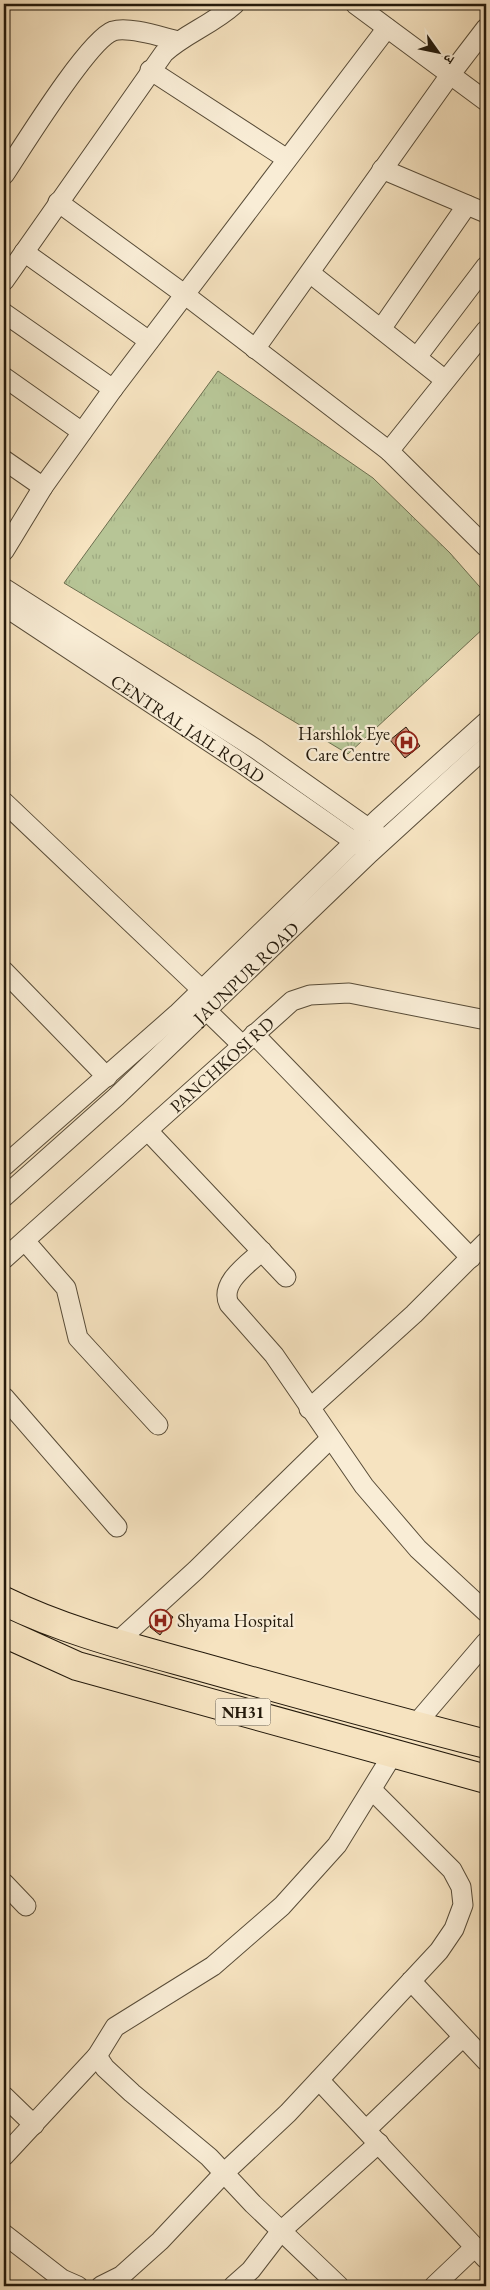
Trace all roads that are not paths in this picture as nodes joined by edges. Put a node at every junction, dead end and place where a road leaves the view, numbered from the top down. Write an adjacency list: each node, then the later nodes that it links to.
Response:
1 (235, 4): 5 (street)
2 (356, 4): 3 (street)
3 (387, 28): 7 (street); 9 (street)
4 (486, 28): 7 (street)
5 (178, 41): 6 (street); 11 (street)
6 (150, 70): 9 (street); 12 (street)
7 (450, 74): 8 (street); 10 (street)
8 (486, 101)
9 (287, 159): 19 (street)
10 (382, 170): 13 (street); 17 (street)
11 (4, 175)
12 (58, 202): 15 (street); 19 (street)
13 (468, 206): 14 (street); 21 (street)
14 (486, 214)
15 (24, 252): 18 (street); 23 (street)
16 (486, 266): 25 (street)
17 (310, 273): 21 (street); 24 (street)
18 (4, 281)
19 (184, 294): 23 (street); 24 (street)
20 (4, 313): 28 (street)
21 (381, 329): 25 (street)
22 (486, 330): 27 (street)
23 (149, 341): 28 (street)
24 (255, 349): 30 (street)
25 (417, 357): 27 (street)
26 (4, 377): 29 (street)
27 (445, 380): 30 (street)
28 (113, 389): 29 (street)
29 (82, 432): 32 (street)
30 (389, 451): 33 (street)
31 (4, 460): 32 (street)
32 (43, 487): 34 (street)
33 (486, 547)
34 (4, 551)
35 (4, 588): 37 (street)
36 (4, 606): 37 (street, CENTRAL JAIL ROAD)
37 (79, 646): 41 (street); 43 (street, CENTRAL JAIL ROAD)
38 (486, 722): 41 (street, JAUNPUR ROAD)
39 (486, 747): 42 (street, JAUNPUR ROAD)
40 (4, 802): 46 (street)
41 (369, 828): 42 (street); 43 (street, JAUNPUR ROAD)
42 (384, 840): 44 (street, JAUNPUR ROAD)
43 (355, 842): 44 (street, CENTRAL JAIL ROAD); 46 (street, JAUNPUR ROAD)
44 (370, 853): 47 (street, JAUNPUR ROAD)
45 (4, 970): 50 (street)
46 (202, 990): 50 (street, JAUNPUR ROAD)
47 (206, 1010): 49 (street); 53 (street, JAUNPUR ROAD)
48 (486, 1020): 49 (street, PANCHKOSI RD)
49 (248, 1039): 51 (street, PANCHKOSI RD); 57 (street)
50 (107, 1077): 52 (street, JAUNPUR ROAD)
51 (148, 1130): 54 (street, PANCHKOSI RD); 56 (street)
52 (4, 1166)
53 (4, 1197)
54 (25, 1242): 58 (street, PANCHKOSI RD); 62 (street)
55 (486, 1242): 57 (street)
56 (262, 1251): 59 (street); 61 (street)
57 (471, 1258): 61 (street)
58 (4, 1259)
59 (286, 1277)
60 (4, 1397): 64 (street)
61 (309, 1409): 63 (street)
62 (158, 1425)
63 (330, 1439): 66 (street); 69 (street)
64 (117, 1527)
65 (4, 1601): 69 (highway, NH31)
66 (486, 1612)
67 (4, 1633): 72 (highway, NH31)
68 (486, 1642): 70 (street)
69 (116, 1643): 70 (highway, NH31)
70 (414, 1725): 71 (highway, NH31)
71 (486, 1744)
72 (393, 1754): 73 (highway, NH31); 74 (street)
73 (486, 1779)
74 (372, 1790): 77 (street); 79 (street)
75 (4, 1884): 76 (street)
76 (26, 1906)
77 (411, 1981): 78 (street); 81 (street)
78 (463, 2037): 80 (street); 84 (street)
79 (97, 2056): 83 (street); 86 (street)
80 (486, 2061)
81 (319, 2080): 84 (street); 86 (street)
82 (4, 2096): 83 (street)
83 (34, 2125): 85 (street)
84 (372, 2136): 87 (street); 89 (street)
85 (4, 2156)
86 (224, 2173): 87 (street); 92 (street)
87 (281, 2231): 90 (street); 93 (street)
88 (4, 2234): 91 (street)
89 (481, 2253): 94 (street)
90 (335, 2285)
91 (78, 2286)
92 (101, 2286)
93 (233, 2286)
94 (434, 2286)

